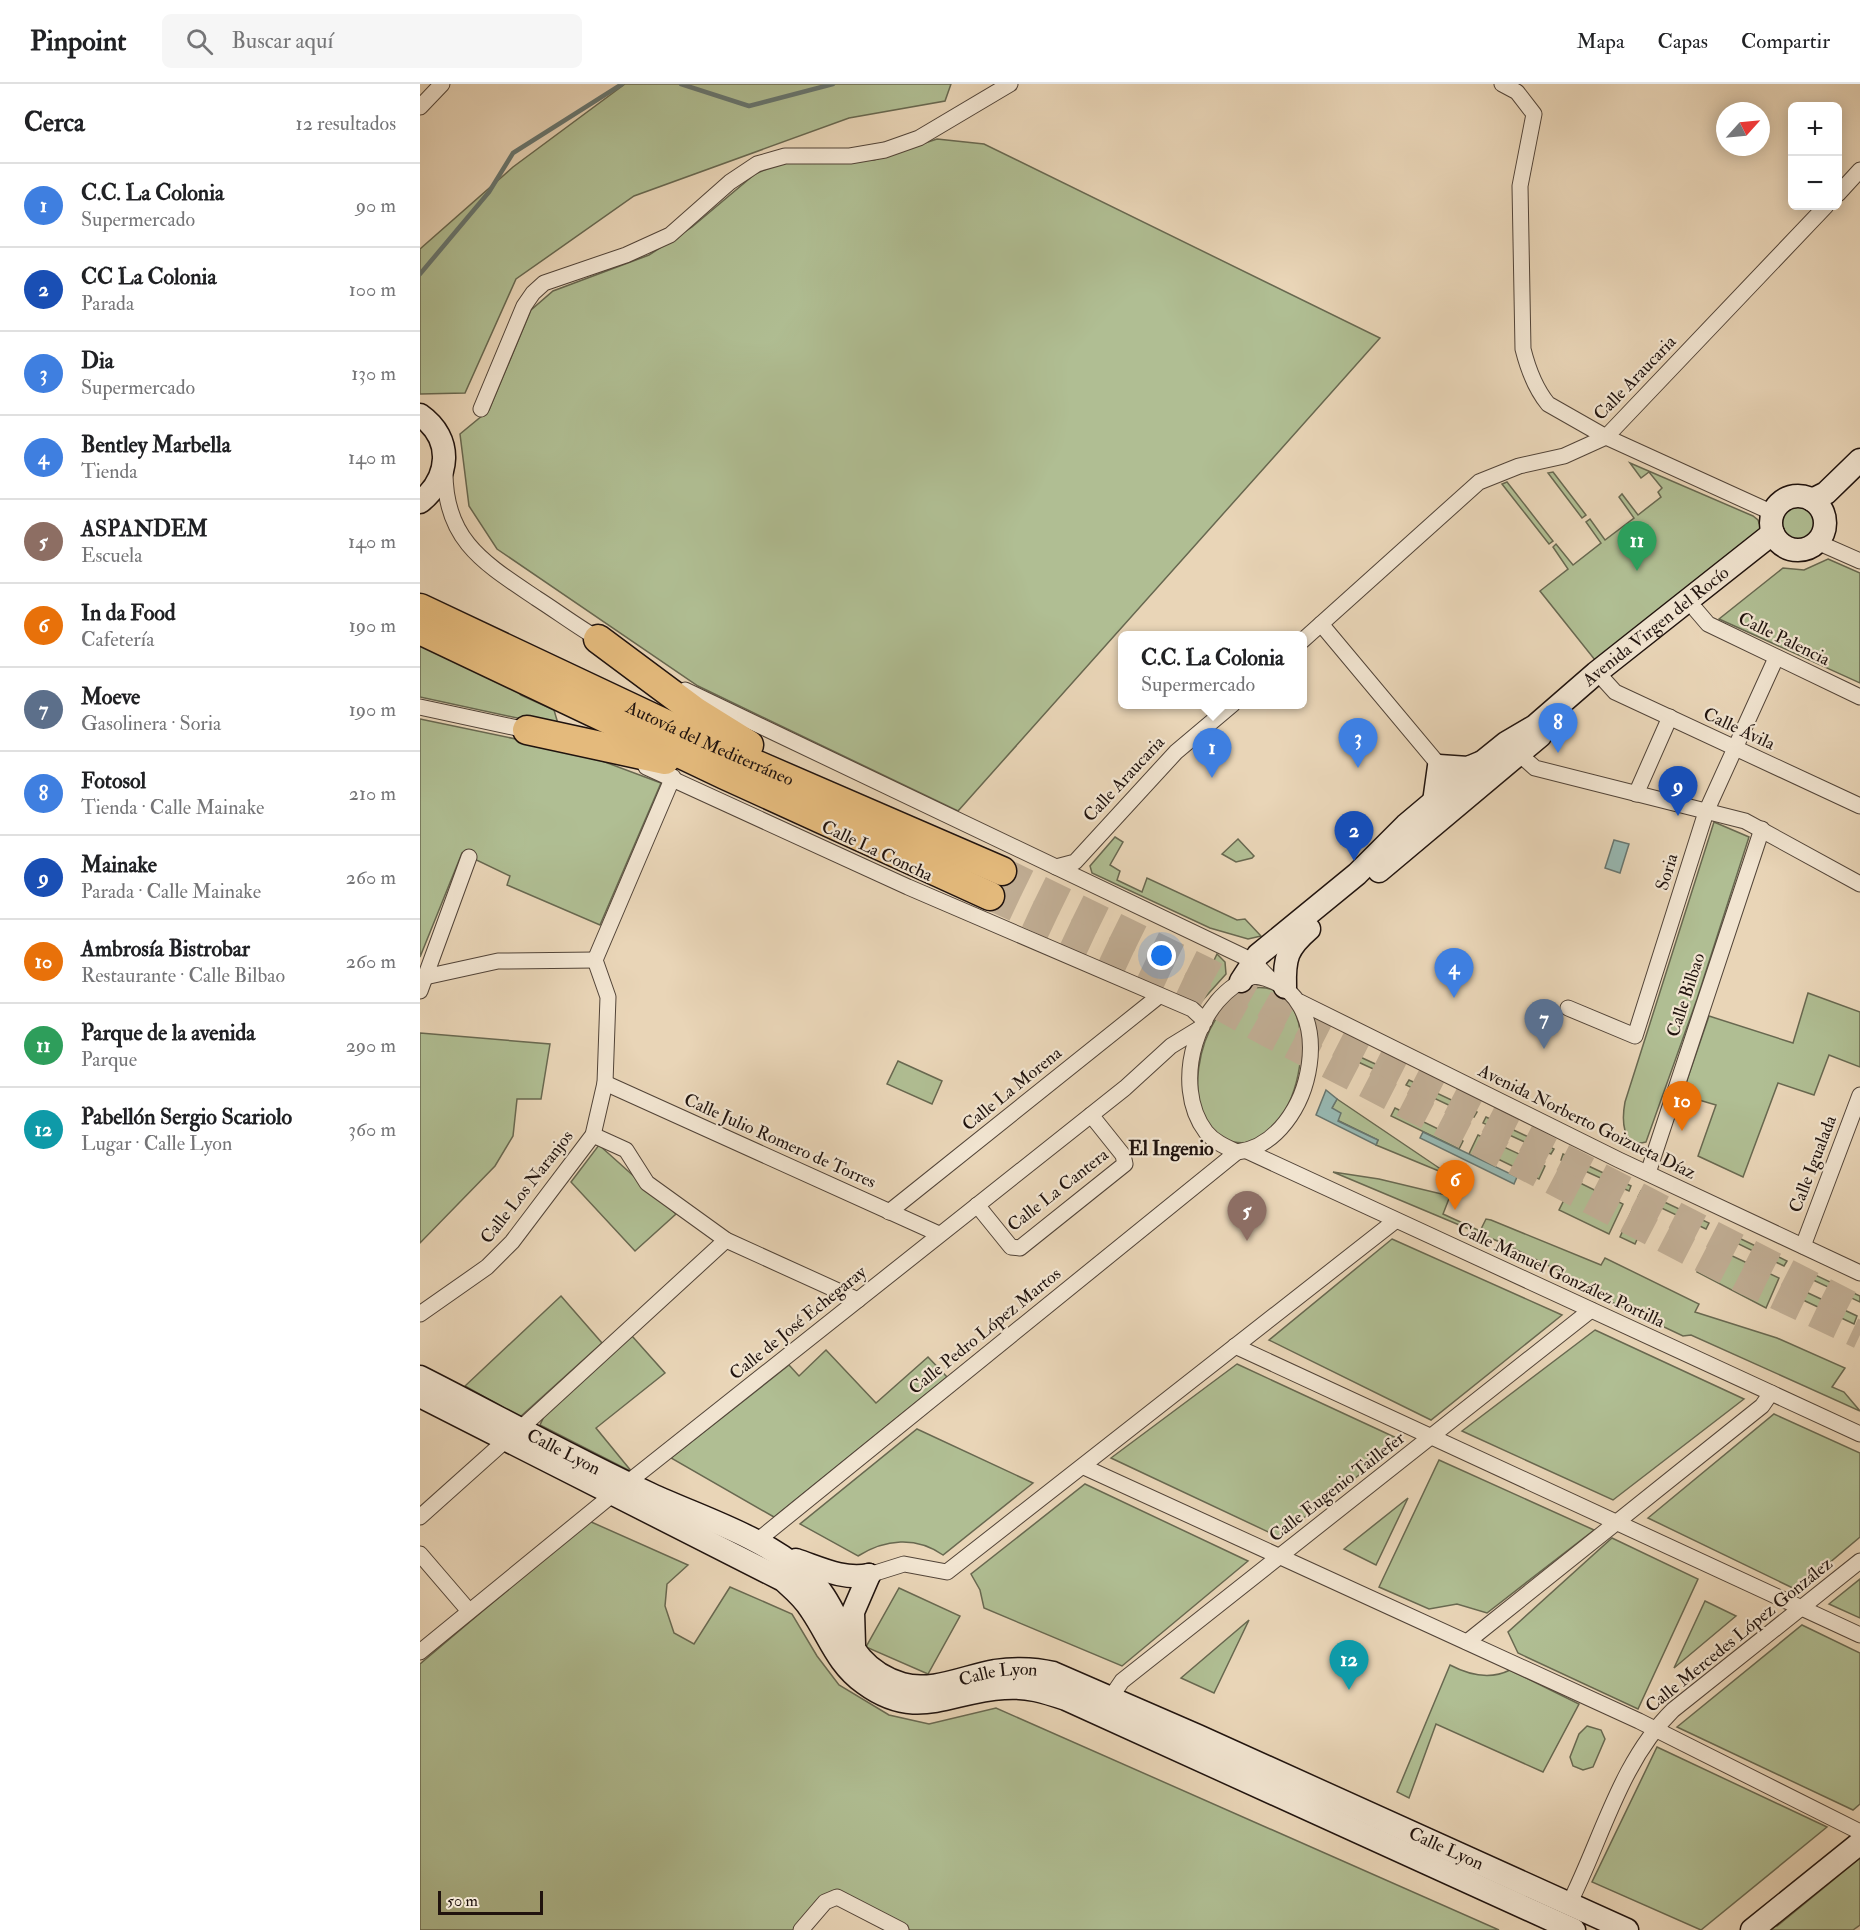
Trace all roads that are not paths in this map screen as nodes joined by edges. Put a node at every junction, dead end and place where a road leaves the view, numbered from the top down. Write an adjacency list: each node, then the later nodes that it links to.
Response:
1 (442, 84): 5 (street)
2 (1010, 84): 10 (street)
3 (1502, 84): 6 (street)
4 (1524, 84): 6 (street)
5 (420, 107)
6 (1534, 114): 12 (street)
7 (1860, 170): 8 (street)
8 (1842, 190)
9 (1822, 210): 12 (street, Calle Araucaria)
10 (481, 409)
11 (420, 415): 14 (street)
12 (1606, 437): 18 (street); 23 (street, Calle Araucaria)
13 (1860, 460): 17 (street)
14 (445, 468): 16 (street); 26 (street)
15 (1860, 479): 17 (street)
16 (420, 502)
17 (1817, 506): 18 (street); 19 (street)
18 (1776, 530): 19 (street); 22 (street, Avenida Virgen del Rocío); 36 (street, Avenida Virgen del Rocío)
19 (1817, 542): 20 (street)
20 (1860, 561)
21 (420, 608): 45 (highway, Autovía del Mediterráneo)
22 (1696, 610): 27 (street, Calle Palencia); 28 (street, Avenida Virgen del Rocío)
23 (1321, 624): 25 (street, Calle Araucaria); 37 (street)
24 (420, 630): 38 (highway, Autovía del Mediterráneo)
25 (1307, 637)
26 (598, 639): 45 (highway); 50 (street)
27 (1776, 657): 29 (street, Calle Palencia); 34 (street, Soria)
28 (1605, 681): 32 (street, Calle Ávila); 35 (street, Avenida Virgen del Rocío)
29 (1860, 697)
30 (420, 707): 33 (street, Calle La Concha)
31 (1228, 709): 49 (street, Calle Araucaria)
32 (1670, 717): 34 (street, Calle Ávila); 41 (street)
33 (527, 730): 38 (highway); 39 (street, Calle La Concha)
34 (1735, 749): 43 (street, Calle Ávila); 44 (street, Soria)
35 (1519, 754): 40 (street); 41 (street); 48 (street, Avenida Virgen del Rocío)
36 (1484, 761): 37 (street); 40 (street, Avenida Virgen del Rocío)
37 (1439, 766): 40 (street); 42 (street)
38 (725, 776): 45 (highway, Autovía del Mediterráneo)
39 (673, 777): 53 (street); 58 (street, Calle La Concha)
40 (1456, 784): 42 (street, Avenida Virgen del Rocío); 48 (street)
41 (1636, 794): 44 (street)
42 (1434, 802): 54 (street, Avenida Virgen del Rocío)
43 (1860, 806)
44 (1706, 813): 46 (street); 59 (street, Soria)
45 (893, 824)
46 (1762, 830): 52 (street); 66 (street, Calle Bilbao)
47 (469, 857): 56 (street)
48 (1394, 859): 57 (street, Avenida Virgen del Rocío)
49 (1075, 862): 50 (street); 51 (street)
50 (1056, 867): 51 (street)
51 (1084, 881): 54 (street)
52 (1860, 884)
53 (595, 960): 56 (street); 61 (street, Calle Los Naranjos)
54 (1253, 961): 55 (street, Avenida Virgen del Rocío); 57 (street)
55 (1241, 981): 57 (street); 60 (street)
56 (423, 984)
57 (1285, 989): 65 (street); 66 (street, Avenida Norberto Goizueta Díaz)
58 (1159, 996): 60 (street, Calle La Concha); 68 (street, Calle La Morena)
59 (1568, 1008)
60 (1204, 1024): 63 (street, Calle de José Echegaray); 65 (street)
61 (605, 1083): 64 (street, Calle Los Naranjos); 68 (street, Calle Julio Romero de Torres)
62 (1860, 1095): 72 (street, Calle Igualada)
63 (1090, 1115): 67 (street, Calle de José Echegaray); 67 (street, Calle La Cantera)
64 (593, 1135): 71 (street); 76 (street, Calle Los Naranjos)
65 (1242, 1151): 69 (street, Calle Manuel González Portilla); 88 (street, Calle Pedro López Martos)
66 (1648, 1173): 72 (street, Avenida Norberto Goizueta Díaz)
67 (977, 1205): 70 (street, Calle de José Echegaray)
68 (889, 1212): 70 (street, Calle Julio Romero de Torres)
69 (1395, 1221): 75 (street, Calle Manuel González Portilla); 77 (street)
70 (939, 1234): 74 (street, Calle de José Echegaray)
71 (726, 1240): 74 (street); 81 (street)
72 (1803, 1246): 73 (street, Avenida Norberto Goizueta Díaz)
73 (1860, 1273)
74 (858, 1300): 85 (street, Calle de José Echegaray)
75 (1591, 1310): 79 (street, Calle Manuel González Portilla); 83 (street, Calle Eugenio Taillefer)
76 (420, 1314)
77 (1235, 1346): 83 (street); 84 (street)
78 (420, 1377): 81 (street, Calle Lyon)
79 (1771, 1393): 82 (street, Calle Manuel González Portilla); 87 (street)
80 (420, 1396): 81 (street, Calle Lyon)
81 (513, 1434): 85 (street, Calle Lyon); 86 (street)
82 (1860, 1434)
83 (1433, 1436): 87 (street); 91 (street, Calle Eugenio Taillefer)
84 (1083, 1467): 91 (street); 93 (street)
85 (620, 1489): 88 (street, Calle Lyon); 95 (street, Calle de José Echegaray); 107 (street, Calle Lyon)
86 (420, 1517)
87 (1619, 1522): 94 (street); 97 (street)
88 (757, 1541): 90 (street, Calle Lyon)
89 (420, 1554): 95 (street)
90 (783, 1556): 93 (street); 99 (street, Calle Lyon)
91 (1282, 1556): 97 (street); 100 (street, Calle Eugenio Taillefer)
92 (1860, 1562): 94 (street, Calle Mercedes López González)
93 (869, 1575): 99 (street)
94 (1801, 1607): 96 (street); 101 (street, Calle Mercedes López González)
95 (469, 1611): 98 (street, Calle de José Echegaray)
96 (1860, 1635)
97 (1467, 1642): 101 (street)
98 (420, 1652)
99 (855, 1653): 100 (street, Calle Lyon)
100 (1111, 1697): 104 (street, Calle Lyon)
101 (1653, 1730): 102 (street); 104 (street, Calle Mercedes López González)
102 (1860, 1832)
103 (1860, 1844): 109 (street)
104 (1569, 1904): 108 (street, Calle Lyon)
105 (801, 1930): 106 (street)
106 (901, 1930)
107 (1574, 1930)
108 (1627, 1930)
109 (1752, 1930)

